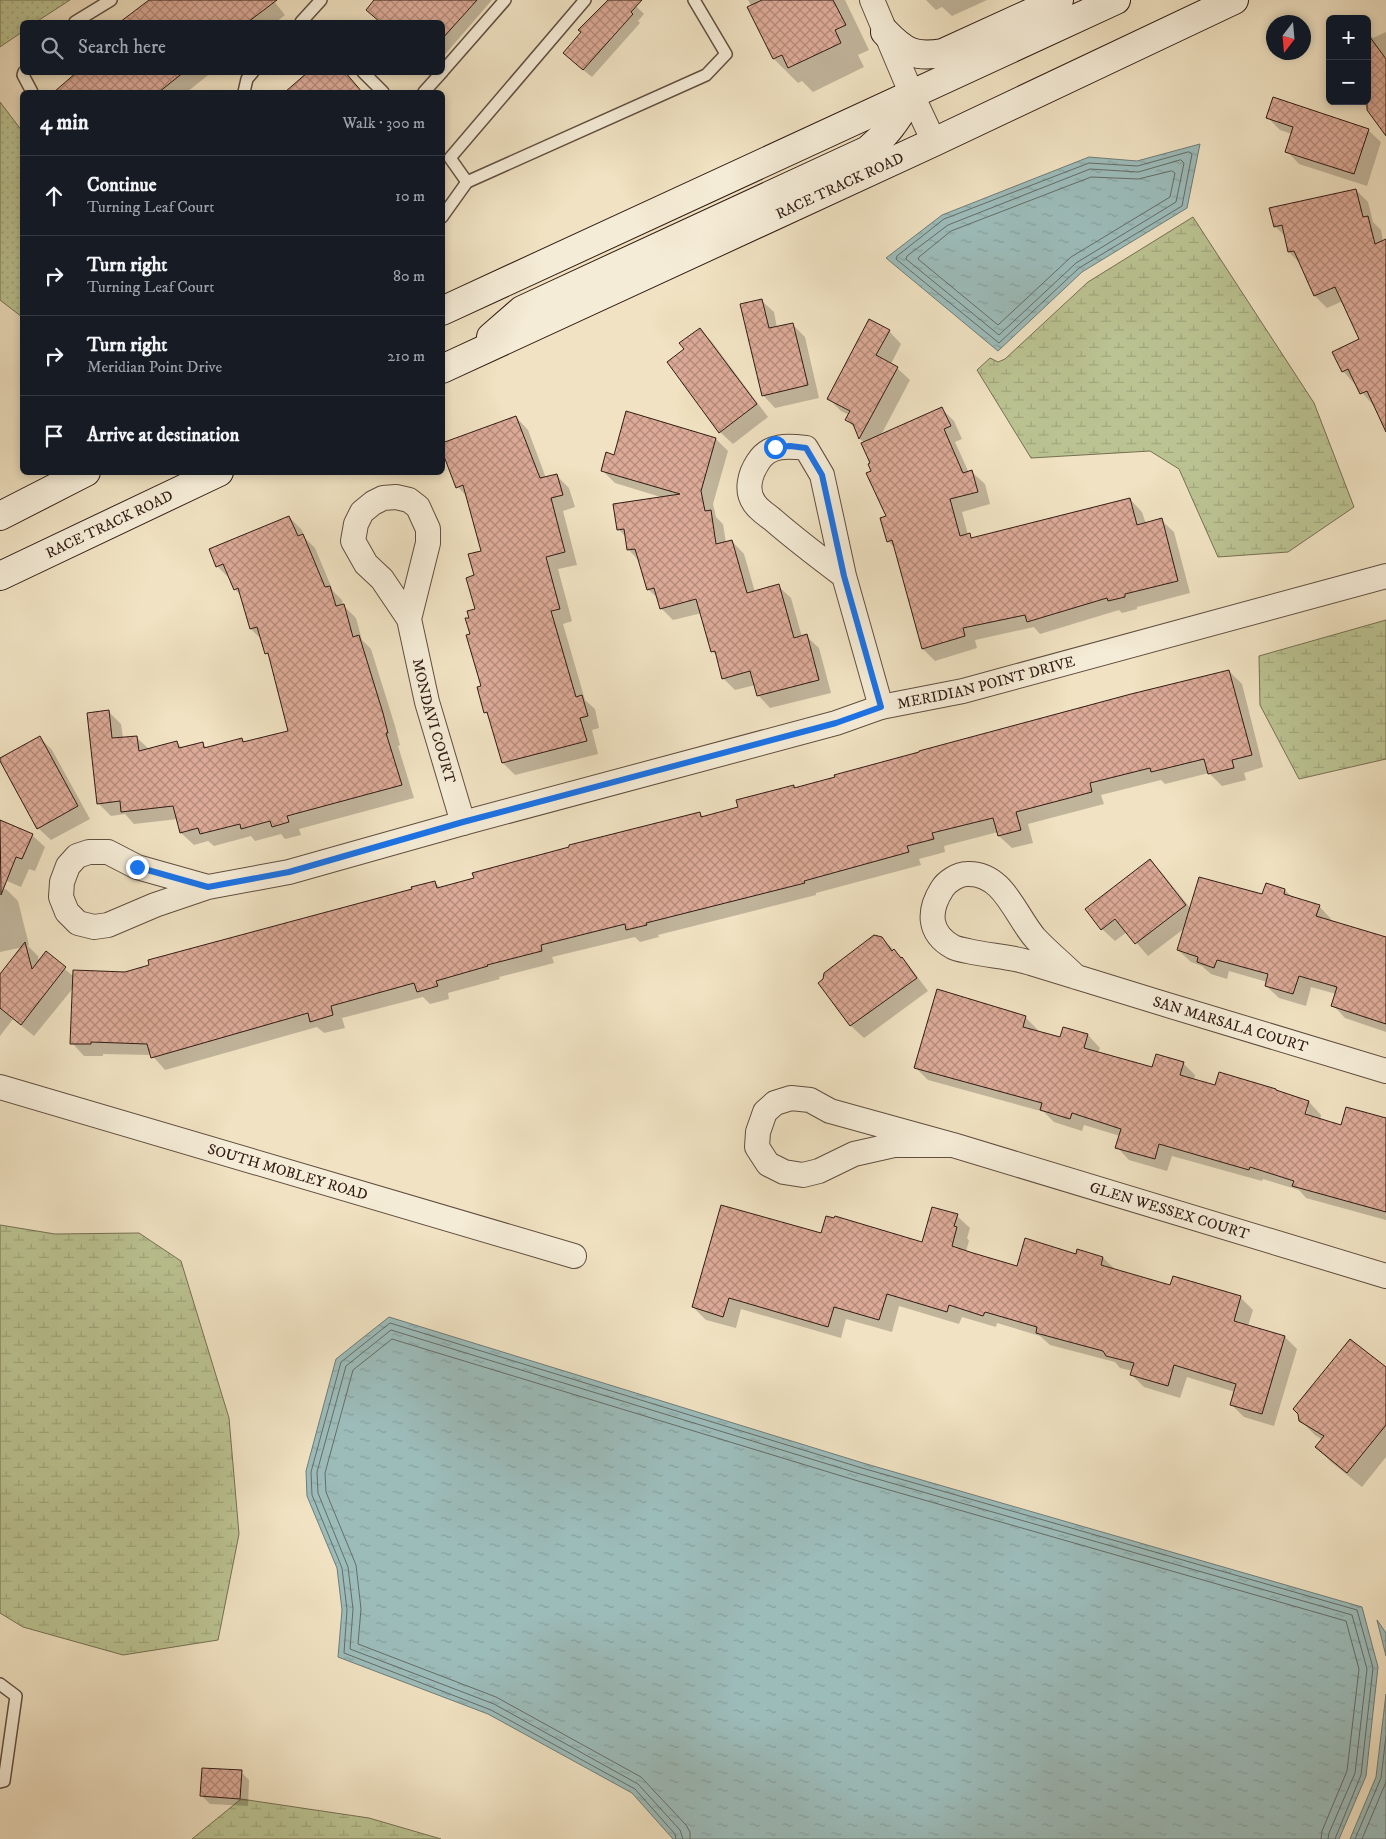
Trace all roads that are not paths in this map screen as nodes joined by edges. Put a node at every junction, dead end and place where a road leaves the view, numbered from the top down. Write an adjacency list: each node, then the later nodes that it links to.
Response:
1 (111, 0): 10 (lane)
2 (321, 0): 11 (lane)
3 (505, 0): 13 (lane)
4 (585, 0): 24 (lane)
5 (694, 0): 25 (lane)
6 (872, 0): 12 (street)
7 (1059, 0): 12 (main road)
8 (1116, 0): 22 (main road)
9 (1234, 0): 23 (main road, RACE TRACK ROAD)
10 (78, 20)
11 (307, 20)
12 (886, 32): 22 (street)
13 (445, 69)
14 (23, 75): 18 (lane)
15 (250, 75): 19 (lane)
16 (366, 75): 20 (lane)
17 (439, 75): 21 (lane)
18 (31, 90)
19 (244, 90)
20 (381, 90)
21 (426, 90)
22 (912, 95): 23 (street); 27 (main road); 28 (main road)
23 (934, 142): 28 (main road, RACE TRACK ROAD)
24 (446, 154): 25 (lane)
25 (467, 182): 26 (lane)
26 (445, 213)
27 (445, 310)
28 (474, 354): 29 (main road, RACE TRACK ROAD)
29 (445, 368)
30 (80, 475): 32 (main road)
31 (213, 475): 33 (main road, RACE TRACK ROAD)
32 (0, 516)
33 (0, 576)
34 (844, 576): 34 (street); 37 (street)
35 (1386, 576): 37 (street, MERIDIAN POINT DRIVE)
36 (409, 619): 36 (street, MONDAVI COURT); 38 (street, MONDAVI COURT)
37 (881, 707): 38 (street, MERIDIAN POINT DRIVE)
38 (463, 822): 39 (street, MERIDIAN POINT DRIVE)
39 (208, 887): 39 (street, MERIDIAN POINT DRIVE)
40 (1076, 977): 40 (street, SAN MARSALA COURT); 41 (street, SAN MARSALA COURT)
41 (1386, 1071)
42 (0, 1087): 44 (street, SOUTH MOBLEY ROAD)
43 (953, 1146): 43 (street, GLEN WESSEX COURT); 45 (street, GLEN WESSEX COURT)
44 (574, 1256)
45 (1386, 1276)
46 (0, 1684): 47 (lane)
47 (0, 1782)

